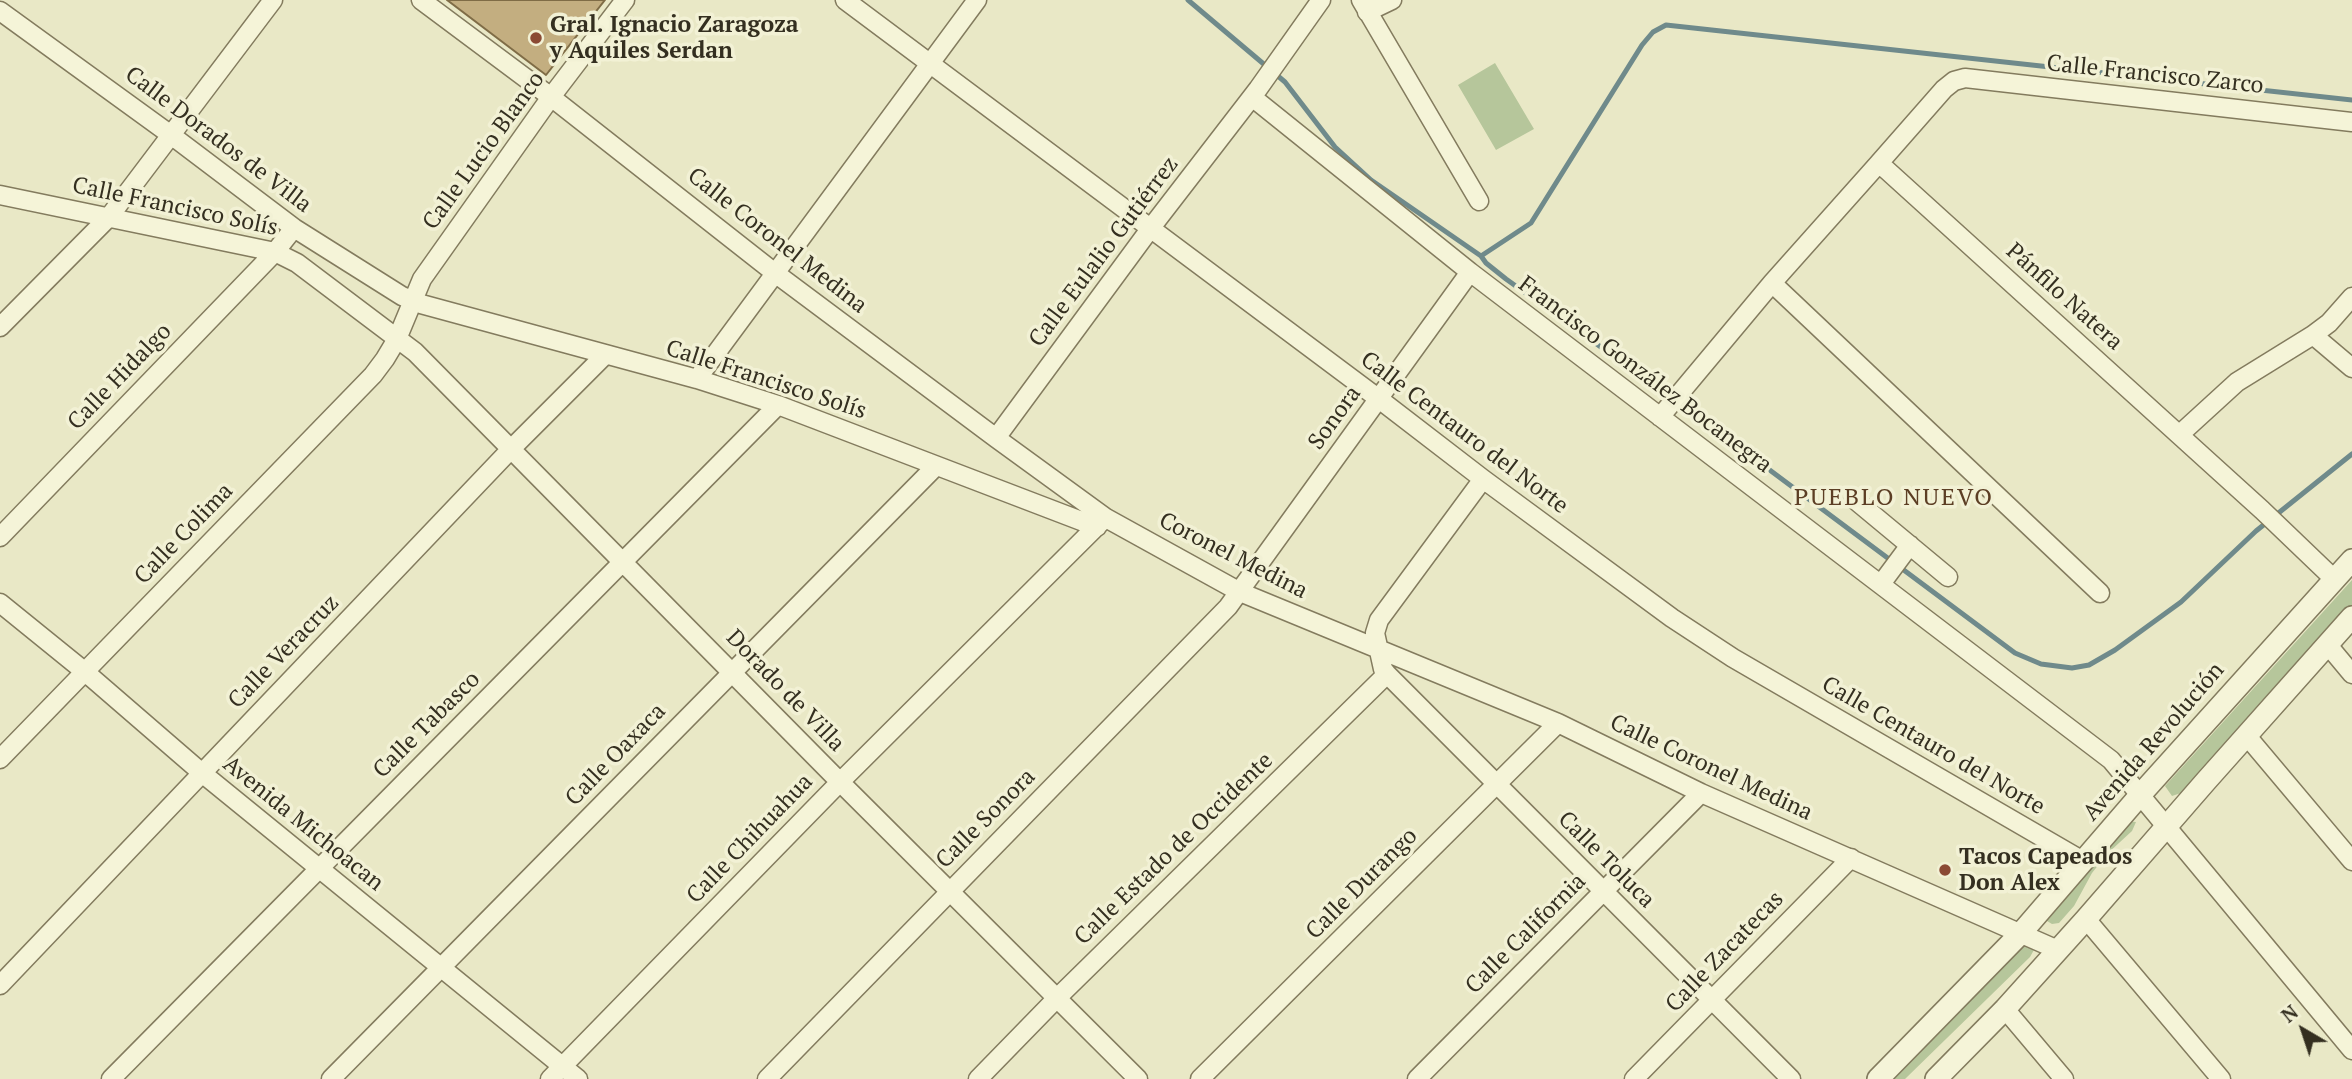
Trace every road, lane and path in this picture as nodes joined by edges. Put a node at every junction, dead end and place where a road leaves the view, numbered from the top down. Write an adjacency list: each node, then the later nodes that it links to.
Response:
1 (273, 0): 14 (street)
2 (421, 0): 12 (street, Calle Coronel Medina)
3 (625, 0): 12 (street, Calle Lucio Blanco)
4 (845, 0): 10 (street, Calle Centauro del Norte)
5 (977, 0): 10 (street)
6 (1321, 0): 11 (street, Calle Eulalio Gutiérrez)
7 (1392, 0): 8 (street)
8 (1364, 6): 17 (street)
9 (0, 11): 14 (street, Calle Dorados de Villa)
10 (930, 63): 20 (street, Calle Centauro del Norte); 22 (street)
11 (1255, 93): 20 (street, Calle Eulalio Gutiérrez); 23 (street, Francisco González Bocanegra)
12 (551, 97): 22 (street, Calle Coronel Medina); 26 (street, Calle Lucio Blanco)
13 (2351, 122): 15 (street, Calle Francisco Zarco)
14 (171, 135): 18 (street); 19 (street, Calle Dorados de Villa)
15 (1880, 163): 24 (street); 36 (street, Pánfilo Natera)
16 (0, 195): 18 (street, Calle Francisco Solís)
17 (1479, 201)
18 (109, 217): 21 (street, Calle Francisco Solís); 27 (street)
19 (294, 228): 21 (street, Calle Hidalgo); 26 (street, Calle Dorados de Villa)
20 (1150, 229): 33 (street, Calle Centauro del Norte); 37 (street, Calle Eulalio Gutiérrez)
21 (275, 252): 29 (street, Calle Francisco Solís); 43 (street, Calle Hidalgo)
22 (775, 272): 32 (street); 37 (street, Calle Coronel Medina)
23 (1470, 272): 33 (street, Sonora); 34 (street, Francisco González Bocanegra)
24 (1772, 283): 34 (street); 51 (street)
25 (2352, 297): 28 (street)
26 (412, 300): 29 (street, Calle Lucio Blanco); 30 (street, Calle Francisco Solís)
27 (0, 327)
28 (2313, 335): 31 (street); 36 (street)
29 (397, 339): 38 (street, Dorado de Villa); 56 (street, Calle Colima)
30 (605, 355): 32 (street, Calle Francisco Solís); 38 (street, Calle Veracruz)
31 (2352, 368)
32 (697, 379): 35 (street, Calle Francisco Solís)
33 (1379, 399): 40 (street, Calle Centauro del Norte); 50 (street, Sonora)
34 (1670, 404): 49 (street, Francisco González Bocanegra)
35 (778, 405): 39 (street, Calle Francisco Solís); 46 (street, Calle Tabasco)
36 (2179, 435): 48 (street, Pánfilo Natera)
37 (996, 438): 42 (street, Calle Coronel Medina)
38 (512, 448): 46 (street, Dorado de Villa); 63 (street, Calle Veracruz)
39 (936, 466): 42 (street, Calle Francisco Solís); 57 (street, Calle Oaxaca)
40 (1483, 479): 55 (street); 70 (street, Calle Centauro del Norte)
41 (1854, 499): 44 (street)
42 (1102, 522): 50 (street, Coronel Medina); 64 (street, Calle Chihuahua)
43 (0, 537)
44 (1910, 545): 47 (street); 49 (street)
45 (2352, 560): 48 (street, Avenida Revolución)
46 (622, 562): 57 (street, Dorado de Villa); 72 (street, Calle Tabasco)
47 (1948, 577)
48 (2334, 579): 67 (street, Avenida Revolución)
49 (1881, 584): 67 (street, Francisco González Bocanegra)
50 (1240, 592): 55 (street, Coronel Medina); 73 (street, Calle Sonora)
51 (2100, 593)
52 (0, 603): 56 (street, Avenida Michoacan)
53 (2352, 617): 54 (street)
54 (2327, 644): 59 (street); 61 (street)
55 (1379, 650): 58 (street); 60 (street, Calle Coronel Medina)
56 (84, 671): 62 (street, Calle Colima); 63 (street, Avenida Michoacan)
57 (732, 672): 64 (street, Dorado de Villa); 78 (street, Calle Oaxaca)
58 (1387, 674): 65 (street, Calle Toluca); 80 (street, Calle Estado de Occidente)
59 (2352, 674)
60 (1558, 723): 65 (street, Calle Durango); 66 (street, Calle Coronel Medina)
61 (2246, 735): 68 (street); 71 (street)
62 (0, 759)
63 (202, 773): 72 (street, Avenida Michoacan); 79 (street, Calle Veracruz)
64 (840, 782): 73 (street, Dorado de Villa); 84 (street, Calle Chihuahua)
65 (1496, 785): 74 (street, Calle Toluca); 92 (street, Calle Durango)
66 (1700, 793): 69 (street, Calle Coronel Medina); 74 (street, Calle California)
67 (2141, 794): 68 (street, Francisco González Bocanegra); 70 (street, Avenida Revolución)
68 (2165, 827): 75 (street); 83 (street, Francisco González Bocanegra)
69 (1851, 858): 76 (street, Calle Coronel Medina); 81 (street, Calle Zacatecas)
70 (2083, 861): 76 (street, Avenida Revolución)
71 (2352, 861)
72 (320, 869): 78 (street, Avenida Michoacan); 86 (street, Calle Tabasco)
73 (949, 891): 80 (street, Dorado de Villa); 89 (street, Calle Sonora)
74 (1603, 891): 81 (street, Calle Toluca); 93 (street, Calle California)
75 (2087, 919): 77 (street); 98 (street)
76 (2022, 932): 77 (street, Calle Coronel Medina); 96 (street, Avenida Revolución)
77 (2058, 950): 82 (street)
78 (440, 969): 84 (street, Avenida Michoacan); 87 (street, Calle Oaxaca)
79 (0, 985)
80 (1056, 999): 90 (street, Calle Estado de Occidente); 91 (street, Dorado de Villa)
81 (1713, 999): 94 (street, Calle Zacatecas); 95 (street, Calle Toluca)
82 (2005, 1009): 85 (street); 97 (street)
83 (2352, 1050)
84 (556, 1073): 88 (street, Avenida Michoacan)
85 (1944, 1076)
86 (111, 1079)
87 (331, 1079)
88 (578, 1079)
89 (766, 1079)
90 (978, 1079)
91 (1138, 1079)
92 (1200, 1079)
93 (1417, 1079)
94 (1634, 1079)
95 (1791, 1079)
96 (1878, 1079)
97 (2064, 1079)
98 (2221, 1079)

